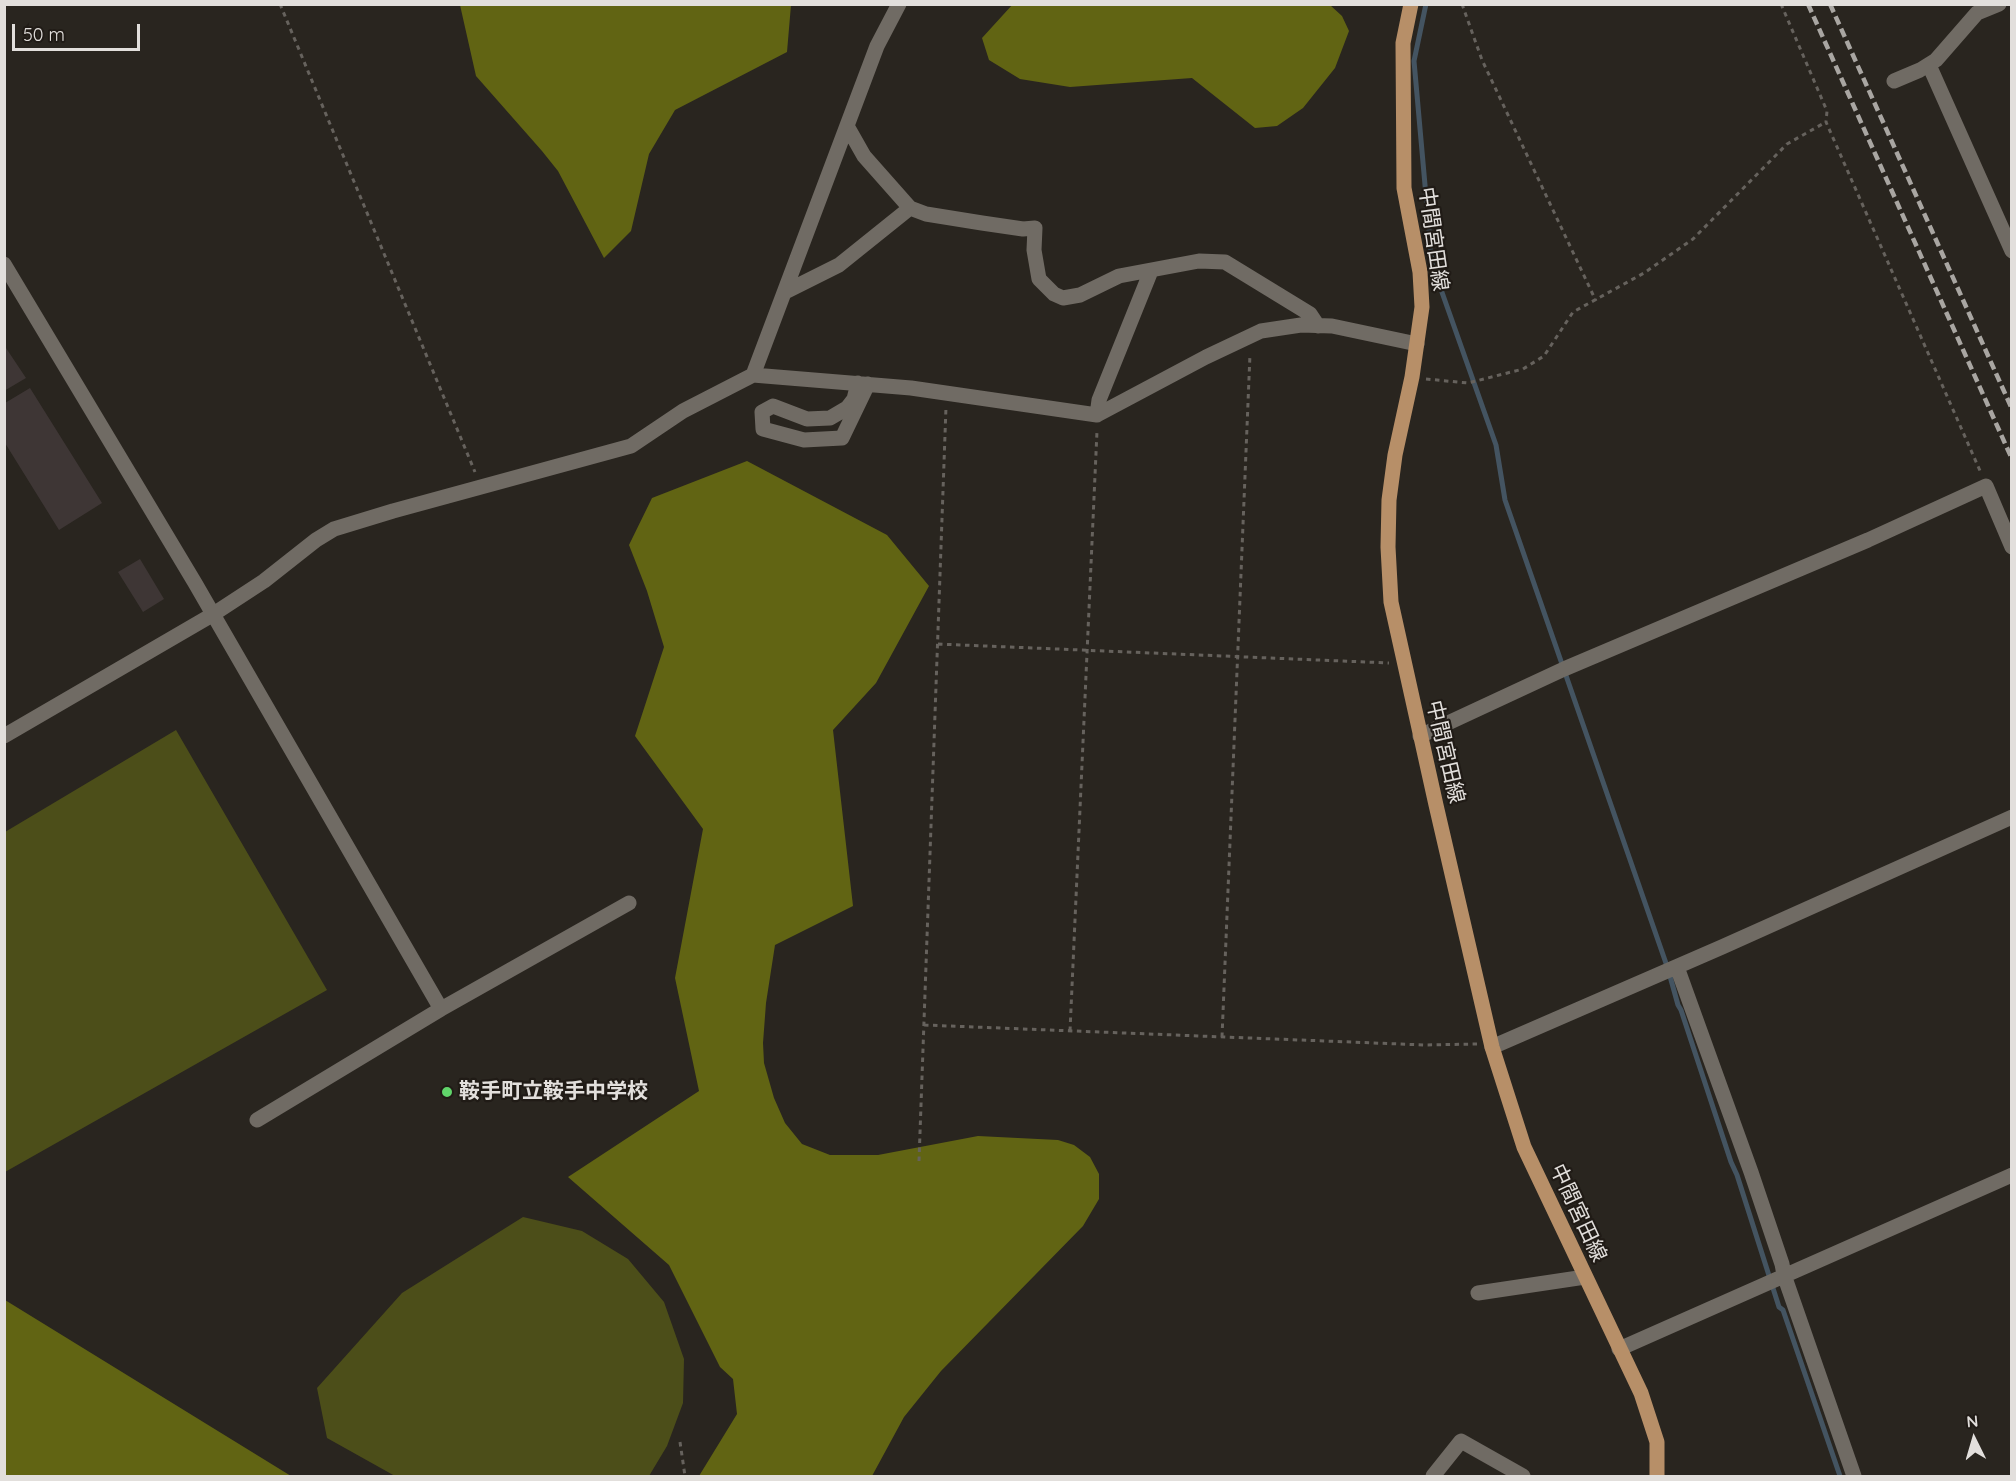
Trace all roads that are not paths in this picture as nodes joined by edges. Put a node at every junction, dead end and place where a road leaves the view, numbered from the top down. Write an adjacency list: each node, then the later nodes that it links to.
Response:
1 (899, 4): 6 (street)
2 (1411, 4): 13 (main road, 中間宮田線)
3 (1999, 4): 4 (street)
4 (1929, 65): 5 (street); 8 (street)
5 (1893, 81)
6 (847, 126): 7 (street); 11 (street)
7 (910, 208): 10 (street); 11 (street)
8 (2012, 251)
9 (4, 264): 18 (street)
10 (1150, 271): 12 (street); 16 (street)
11 (785, 292): 14 (street)
12 (1318, 326): 13 (street); 16 (street)
13 (1417, 344): 20 (main road, 中間宮田線)
14 (753, 375): 15 (street); 18 (street)
15 (863, 383): 15 (street); 16 (street)
16 (1097, 415)
17 (2012, 547): 20 (street)
18 (212, 615): 19 (street); 24 (street)
19 (4, 736)
20 (1420, 736): 25 (main road, 中間宮田線)
21 (2012, 816): 23 (street)
22 (629, 903): 24 (street)
23 (1677, 967): 25 (street); 28 (street)
24 (441, 1009): 26 (street)
25 (1492, 1044): 29 (main road, 中間宮田線)
26 (257, 1120)
27 (2012, 1174): 28 (street)
28 (1784, 1275): 31 (street); 35 (street)
29 (1585, 1276): 30 (street); 31 (main road, 中間宮田線)
30 (1478, 1293)
31 (1619, 1349): 34 (main road, 中間宮田線)
32 (1433, 1476): 33 (street)
33 (1523, 1476)
34 (1657, 1476)
35 (1854, 1476)

